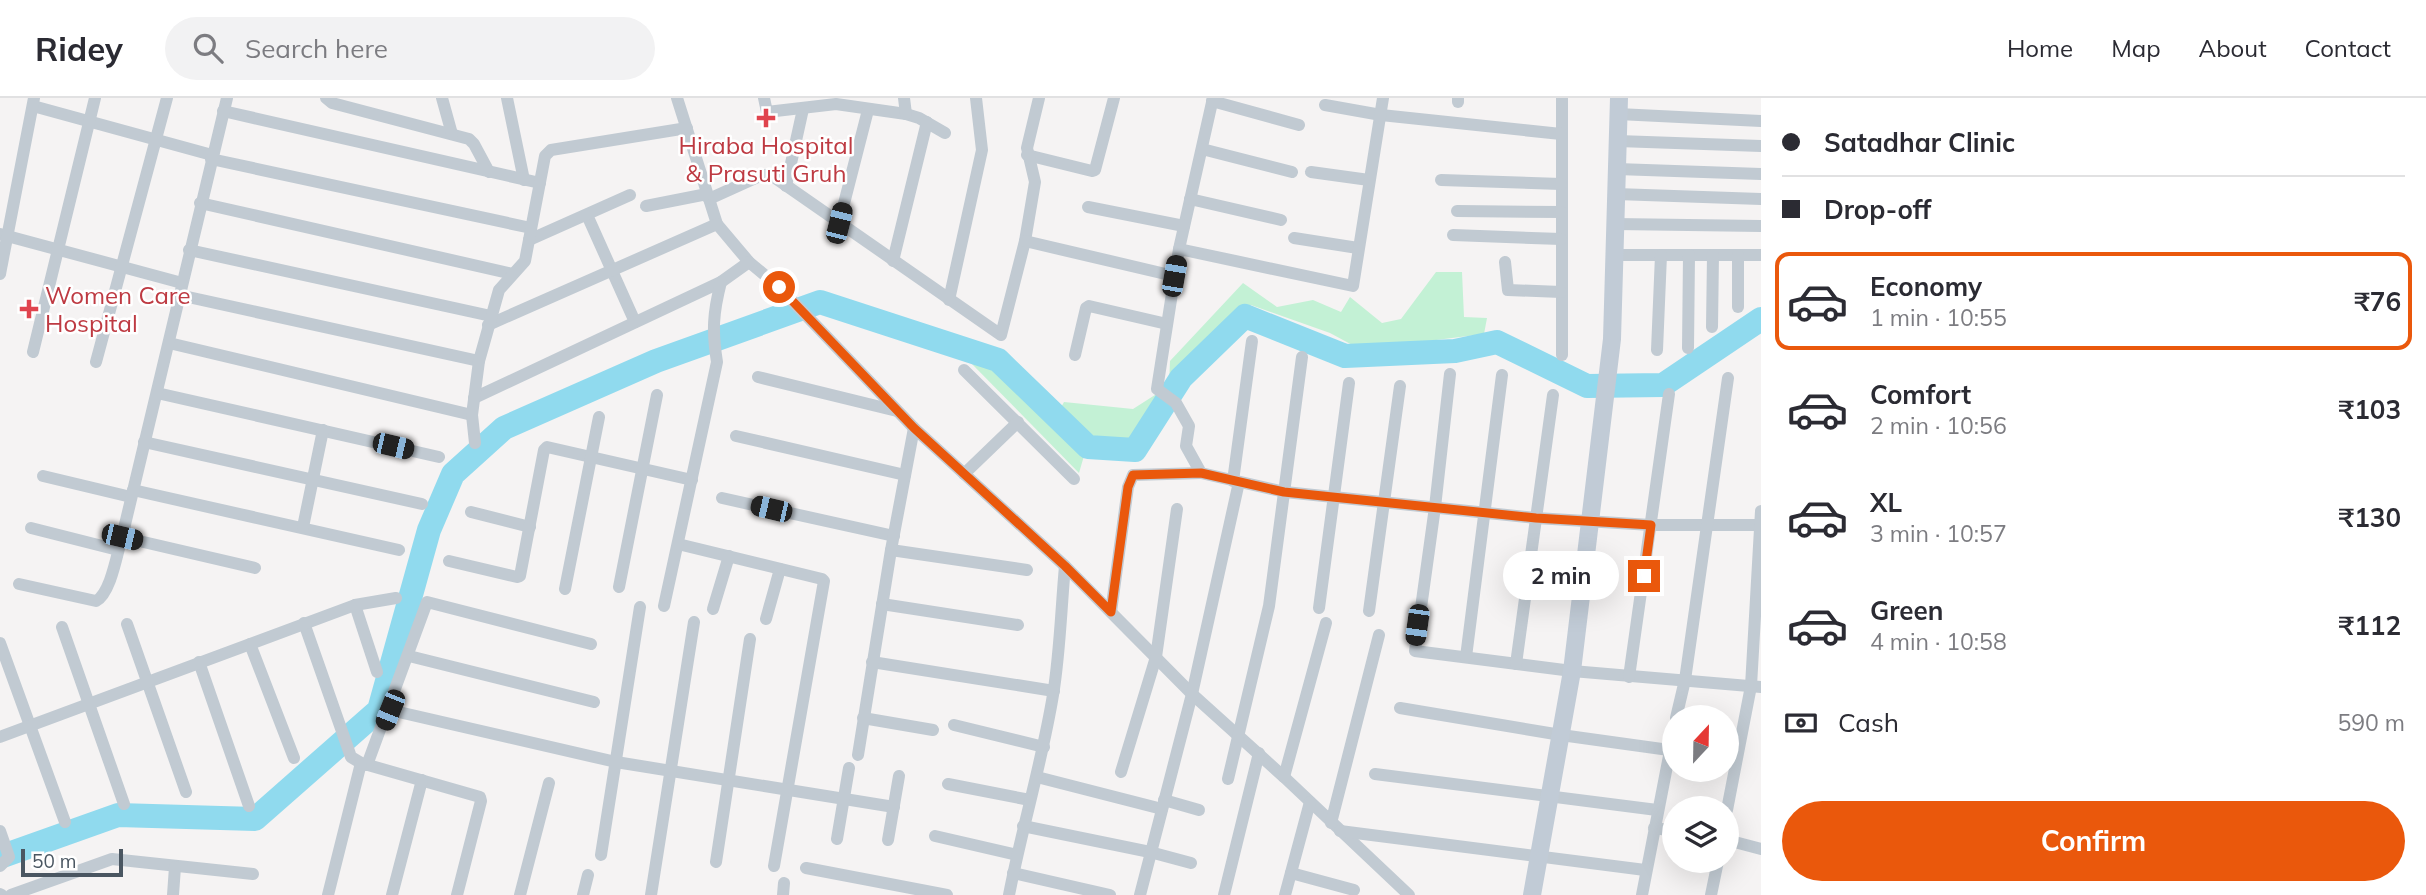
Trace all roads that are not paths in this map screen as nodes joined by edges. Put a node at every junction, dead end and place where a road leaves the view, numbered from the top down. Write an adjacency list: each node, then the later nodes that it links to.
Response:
1 (95, 98): 26 (street)
2 (167, 98): 34 (street)
3 (227, 98): 23 (street)
4 (356, 98): 15 (street)
5 (442, 98): 32 (street)
6 (507, 98): 45 (street)
7 (677, 98): 30 (street)
8 (764, 98): 21 (street)
9 (904, 98): 24 (street)
10 (976, 98): 95 (street)
11 (1039, 98): 38 (street)
12 (1114, 98): 38 (street)
13 (1383, 98): 25 (street)
14 (1562, 98): 33 (street)
15 (329, 100): 32 (street)
16 (1212, 100): 29 (street); 37 (street)
17 (835, 101): 21 (street); 22 (street)
18 (34, 102): 26 (street); 69 (street)
19 (1325, 105): 25 (street)
20 (1619, 106): 27 (street); 35 (street)
21 (803, 108): 50 (street)
22 (868, 110): 24 (street); 63 (street)
23 (223, 111): 39 (street); 41 (street)
24 (906, 114): 28 (street)
25 (1381, 115): 33 (street); 46 (street)
26 (89, 121): 34 (street); 76 (street)
27 (1761, 121)
28 (927, 122): 31 (street); 84 (street)
29 (1299, 125)
30 (687, 128): 48 (street); 53 (street)
31 (945, 133)
32 (452, 134): 41 (street)
33 (1561, 134): 49 (street)
34 (156, 140): 39 (street); 87 (street)
35 (1618, 141): 36 (street); 40 (street)
36 (1761, 146)
37 (1202, 149): 43 (street); 54 (street)
38 (1027, 155): 73 (street)
39 (211, 157): 56 (street); 68 (street)
40 (1617, 169): 44 (street); 51 (street)
41 (489, 172): 45 (street)
42 (1311, 172): 46 (street)
43 (1292, 173)
44 (1761, 174)
45 (524, 180): 48 (street)
46 (1369, 180): 74 (street)
47 (1441, 180): 49 (street)
48 (540, 183): 68 (street)
49 (1561, 184): 60 (street)
50 (786, 186): 53 (street); 63 (street)
51 (1616, 194): 55 (street); 65 (street)
52 (629, 195): 61 (street)
53 (708, 197): 57 (street); 64 (street)
54 (1190, 198): 62 (street); 66 (street)
55 (1761, 199)
56 (201, 203): 77 (street); 90 (street)
57 (646, 206)
58 (1088, 207): 66 (street)
59 (1457, 211): 60 (street)
60 (1561, 212): 72 (street)
61 (587, 215): 68 (street); 88 (street)
62 (1281, 219)
63 (839, 223): 84 (street)
64 (717, 224): 85 (street); 88 (street)
65 (1615, 224): 67 (street); 78 (street)
66 (1184, 226): 75 (street)
67 (1761, 226)
68 (530, 234): 90 (street)
69 (4, 235): 76 (street); 89 (street)
70 (1453, 235): 72 (street)
71 (1294, 238): 74 (street)
72 (1561, 239): 94 (street)
73 (1025, 241): 91 (street); 95 (street)
74 (1358, 248): 75 (street)
75 (1179, 249): 91 (street)
76 (58, 250): 87 (street); 105 (street)
77 (189, 250): 93 (street); 97 (street)
78 (1615, 255): 79 (street); 155 (street)
79 (1661, 255): 80 (street); 104 (street)
80 (1689, 255): 81 (street); 103 (street)
81 (1713, 255): 82 (street); 100 (street)
82 (1738, 255): 83 (street); 96 (street)
83 (1761, 255)
84 (893, 261): 95 (street)
85 (749, 262): 92 (street); 123 (street)
86 (1505, 262): 94 (street)
87 (122, 266): 93 (street); 110 (street)
88 (611, 271): 97 (street); 98 (street)
89 (0, 274)
90 (513, 274): 97 (street)
91 (1174, 276): 99 (street)
92 (721, 282): 98 (street); 141 (street)
93 (180, 289): 102 (street); 109 (street)
94 (1561, 292): 107 (street)
95 (949, 300)
96 (1738, 307)
97 (489, 321): 109 (street)
98 (635, 322): 122 (street)
99 (1167, 324): 106 (street); 135 (street)
100 (1712, 327)
101 (1252, 341): 142 (street)
102 (169, 343): 118 (street); 124 (street)
103 (1688, 348)
104 (1657, 350)
105 (33, 352)
106 (1074, 355)
107 (1562, 355)
108 (1302, 357): 143 (street)
109 (479, 361): 122 (street)
110 (96, 362)
111 (964, 370): 126 (street)
112 (1450, 374): 149 (street)
113 (1502, 375): 153 (street)
114 (758, 377): 123 (street)
115 (1728, 377): 158 (street)
116 (1349, 383): 145 (street)
117 (1401, 386): 147 (street)
118 (157, 393): 128 (street); 130 (street)
119 (1669, 394): 156 (street)
120 (657, 395): 134 (street)
121 (1552, 395): 154 (street)
122 (474, 398): 124 (street)
123 (897, 411): 127 (street)
124 (472, 415): 131 (street)
125 (600, 417): 132 (street)
126 (1018, 422): 136 (street); 139 (street)
127 (914, 428): 136 (street); 138 (street)
128 (323, 430): 133 (street); 140 (street)
129 (736, 436): 138 (street)
130 (144, 442): 140 (street); 144 (street)
131 (475, 443)
132 (591, 456): 134 (street); 160 (street); 176 (street)
133 (439, 457)
134 (643, 468): 141 (street); 175 (street)
135 (1201, 473): 142 (street); 185 (street)
136 (964, 474): 170 (street)
137 (43, 475): 144 (street)
138 (905, 475): 162 (street)
139 (1074, 479)
140 (313, 480): 148 (street); 159 (street)
141 (692, 480): 164 (street)
142 (1236, 481): 143 (street); 211 (street)
143 (1284, 492): 145 (street); 221 (street)
144 (132, 494): 159 (street); 163 (street)
145 (1333, 496): 147 (street); 183 (street)
146 (722, 498): 162 (street)
147 (1384, 501): 149 (street); 184 (street)
148 (422, 505)
149 (1435, 507): 153 (street); 200 (street)
150 (1177, 509): 199 (street)
151 (1761, 511): 157 (street)
152 (471, 512): 160 (street)
153 (1484, 513): 154 (street); 200 (street)
154 (1536, 518): 155 (street); 203 (street)
155 (1591, 520): 156 (street); 204 (street)
156 (1651, 525): 158 (street); 206 (street)
157 (1760, 525): 158 (street); 209 (street)
158 (1707, 526): 207 (street)
159 (303, 527): 166 (street)
160 (530, 527): 169 (street)
161 (31, 528): 165 (street)
162 (894, 536): 167 (street)
163 (122, 537): 165 (street); 171 (street)
164 (678, 544): 168 (street); 180 (street)
165 (118, 550): 174 (street)
166 (399, 550)
167 (891, 550): 173 (street); 178 (street)
168 (729, 556): 172 (street); 182 (street)
169 (449, 561)
170 (1065, 566): 185 (street); 210 (street)
171 (255, 568)
172 (780, 569): 186 (street); 244 (street)
173 (1027, 570)
174 (19, 584)
175 (619, 587)
176 (565, 589)
177 (396, 598): 179 (street)
178 (881, 604): 191 (street); 202 (street)
179 (355, 605): 188 (street); 205 (street)
180 (664, 606)
181 (640, 607): 229 (street)
182 (713, 608)
183 (1319, 608)
184 (1369, 611)
185 (1111, 612): 199 (street)
186 (766, 619)
187 (694, 622): 232 (street)
188 (304, 623): 196 (street); 230 (street)
189 (127, 624): 208 (street)
190 (1326, 624): 237 (street)
191 (1018, 625)
192 (62, 627): 213 (street)
193 (1379, 635): 259 (street)
194 (750, 639): 240 (street)
195 (0, 643): 218 (street)
196 (250, 644): 201 (street); 228 (street)
197 (591, 644): 198 (street)
198 (409, 656): 212 (street); 216 (street)
199 (1156, 657): 211 (street); 233 (street)
200 (1465, 657): 203 (street)
201 (200, 662): 208 (street); 253 (street)
202 (872, 662): 210 (street); 217 (street)
203 (1516, 664): 204 (street)
204 (1572, 671): 206 (street); 222 (street)
205 (377, 672)
206 (1629, 677): 207 (street)
207 (1685, 680): 209 (street); 214 (street)
208 (146, 682): 213 (street); 245 (street)
209 (1756, 687): 247 (street)
210 (1054, 691): 224 (street)
211 (1192, 694): 221 (street); 252 (street)
212 (594, 702)
213 (89, 704): 218 (street); 251 (street)
214 (1679, 705)
215 (1400, 708): 222 (street)
216 (390, 710): 229 (street); 230 (street)
217 (863, 718): 220 (street); 227 (street)
218 (30, 725): 223 (street); 257 (street)
219 (954, 725): 224 (street)
220 (933, 730)
221 (1239, 734): 226 (street); 238 (street)
222 (1561, 735): 225 (street); 246 (street)
223 (0, 737)
224 (1044, 747): 236 (street)
225 (1662, 749)
226 (1259, 753): 237 (street); 298 (street)
227 (858, 754)
228 (294, 758)
229 (616, 762): 232 (street); 269 (street)
230 (364, 764): 239 (street); 289 (street)
231 (849, 768): 248 (street)
232 (672, 772): 240 (street); 286 (street)
233 (1121, 772)
234 (1375, 774): 246 (street)
235 (898, 776): 254 (street)
236 (1037, 777): 249 (street); 252 (street)
237 (1284, 777): 250 (street)
238 (1228, 779)
239 (422, 780): 290 (street); 291 (street)
240 (728, 781): 244 (street); 273 (street)
241 (1663, 782): 256 (street)
242 (549, 783): 292 (street)
243 (948, 784): 249 (street)
244 (788, 790): 248 (street); 275 (street)
245 (186, 792)
246 (1549, 795): 256 (street); 271 (street)
247 (1730, 796)
248 (843, 800): 254 (street); 264 (street)
249 (1030, 800): 258 (street)
250 (1310, 802): 259 (street); 280 (street)
251 (124, 804)
252 (1163, 804): 255 (street); 268 (street)
253 (250, 806)
254 (894, 807): 265 (street)
255 (1199, 810)
256 (1657, 810): 260 (street)
257 (65, 822)
258 (1023, 826): 268 (street); 270 (street)
259 (1336, 827): 271 (street); 300 (street)
260 (1654, 828): 261 (street); 278 (street)
261 (1662, 829)
262 (0, 831): 272 (street)
263 (935, 836): 270 (street)
264 (837, 839)
265 (888, 840)
266 (1739, 843): 267 (street)
267 (1761, 849)
268 (1150, 852): 274 (street); 297 (street)
269 (601, 855)
270 (1017, 855): 279 (street)
271 (1538, 855): 278 (street); 301 (street)
272 (5, 862)
273 (716, 862)
274 (1191, 863)
275 (774, 866)
276 (175, 867): 282 (street); 287 (street); 288 (street)
277 (806, 868): 284 (street)
278 (1645, 870): 302 (street)
279 (1013, 873): 295 (street); 296 (street)
280 (1291, 873): 285 (street); 299 (street)
281 (1716, 873): 303 (street)
282 (253, 874)
283 (588, 875): 293 (street)
284 (899, 890): 294 (street)
285 (1354, 890)
286 (655, 894)
287 (11, 895)
288 (173, 895)
289 (328, 895)
290 (392, 895)
291 (457, 895)
292 (520, 895)
293 (583, 895)
294 (947, 895)
295 (1009, 895)
296 (1110, 895)
297 (1140, 895)
298 (1224, 895)
299 (1285, 895)
300 (1409, 895)
301 (1532, 895)
302 (1642, 895)
303 (1711, 895)

